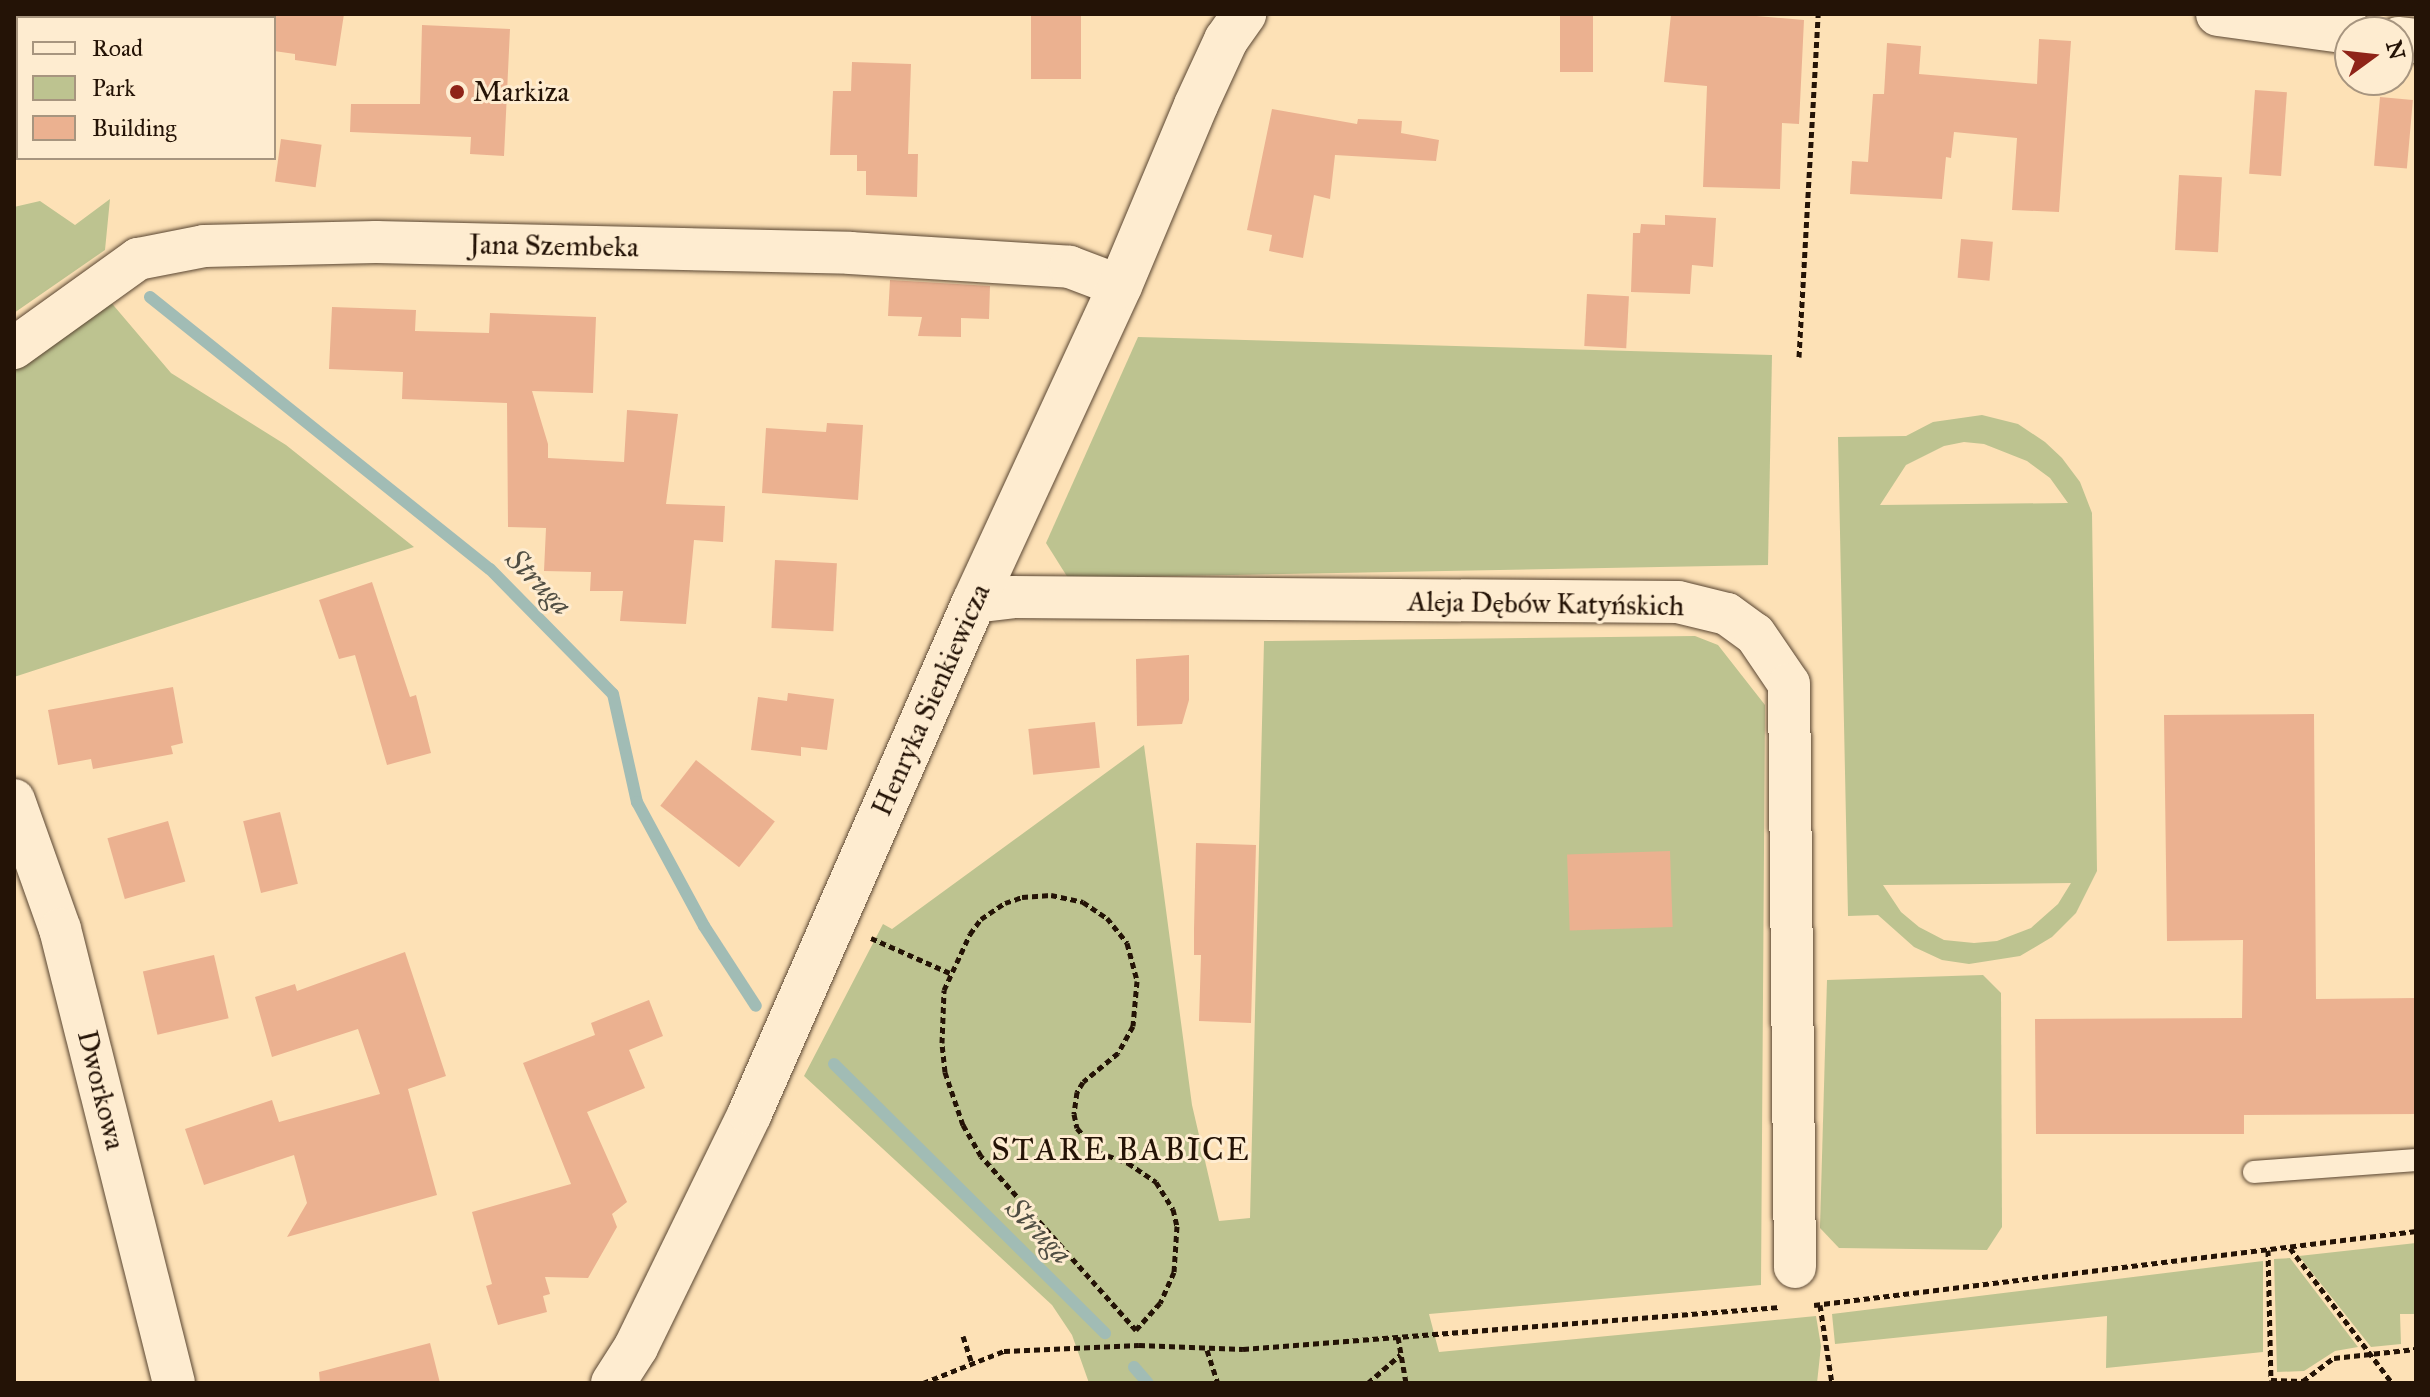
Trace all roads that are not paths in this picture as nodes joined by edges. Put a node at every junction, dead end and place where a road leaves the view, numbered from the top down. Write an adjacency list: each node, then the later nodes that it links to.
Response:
1 (1244, 14): 4 (street, Henryka Sienkiewicza)
2 (2218, 14): 3 (street)
3 (2334, 30)
4 (1120, 286): 5 (street, Jana Szembeka); 6 (street, Henryka Sienkiewicza)
5 (14, 348)
6 (974, 602): 10 (street, Aleja Dębów Katyńskich); 12 (street, Henryka Sienkiewicza)
7 (14, 800): 11 (street, Dworkowa)
8 (2416, 1160): 9 (lane)
9 (2254, 1172)
10 (1802, 1286)
11 (174, 1383)
12 (613, 1383)

